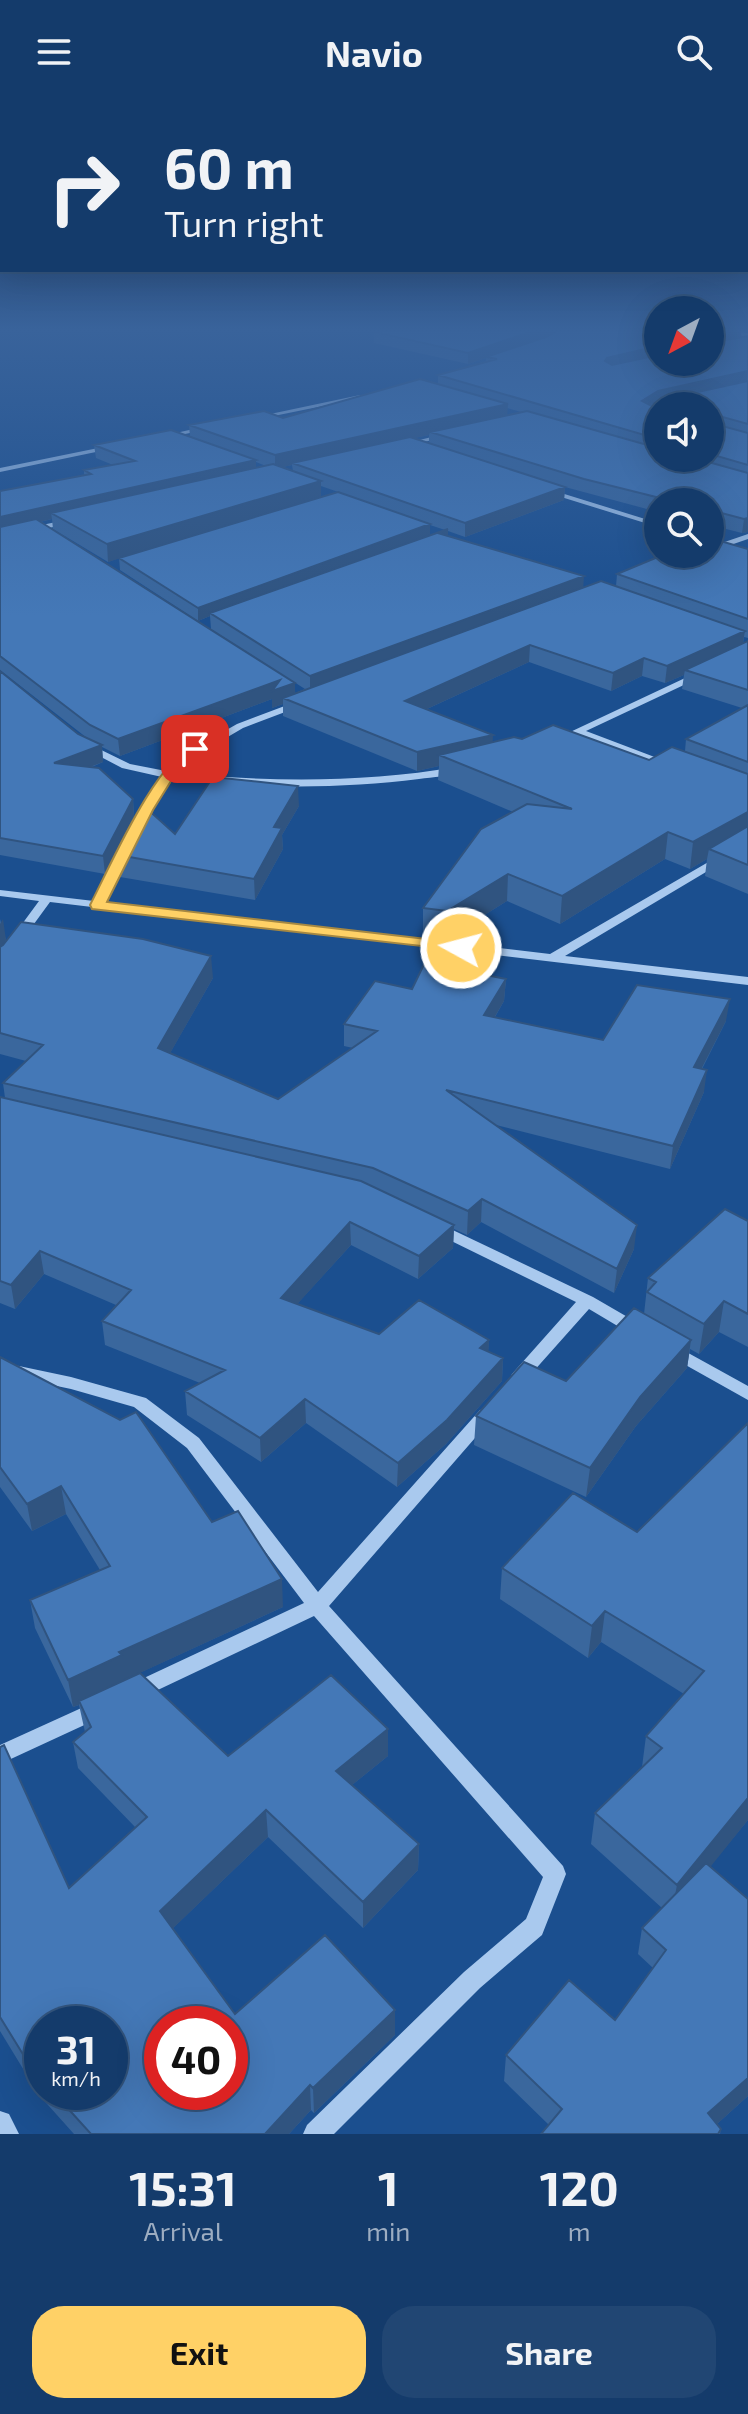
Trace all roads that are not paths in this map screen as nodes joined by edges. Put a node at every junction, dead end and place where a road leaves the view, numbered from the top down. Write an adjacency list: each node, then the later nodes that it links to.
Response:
1 (214, 426): 3 (street)
2 (460, 432): 6 (street)
3 (167, 436): 4 (street); 5 (street)
4 (152, 439)
5 (181, 441)
6 (409, 443): 8 (street); 9 (street)
7 (122, 445): 10 (street)
8 (395, 446)
9 (424, 448)
10 (0, 470)
11 (539, 487): 13 (street)
12 (84, 518): 14 (street)
13 (644, 521)
14 (40, 528): 15 (street); 16 (street)
15 (0, 536)
16 (53, 536)
17 (748, 536): 18 (street)
18 (725, 544)
19 (705, 671): 21 (street)
20 (296, 692): 26 (street)
21 (577, 731): 23 (street); 25 (street)
22 (74, 736): 26 (street)
23 (548, 744)
24 (463, 768): 26 (street)
25 (677, 769)
26 (170, 776): 30 (street)
27 (748, 842): 31 (street)
28 (0, 893): 29 (street)
29 (46, 900): 30 (street); 32 (street)
30 (97, 905): 31 (street)
31 (551, 958): 33 (street)
32 (0, 962)
33 (748, 981)
34 (421, 1220): 35 (street)
35 (587, 1301): 37 (street); 38 (street)
36 (0, 1368): 38 (street)
37 (748, 1394)
38 (317, 1606): 39 (street); 42 (street)
39 (0, 1755)
40 (0, 2123): 41 (street)
41 (6, 2134)
42 (316, 2134)

